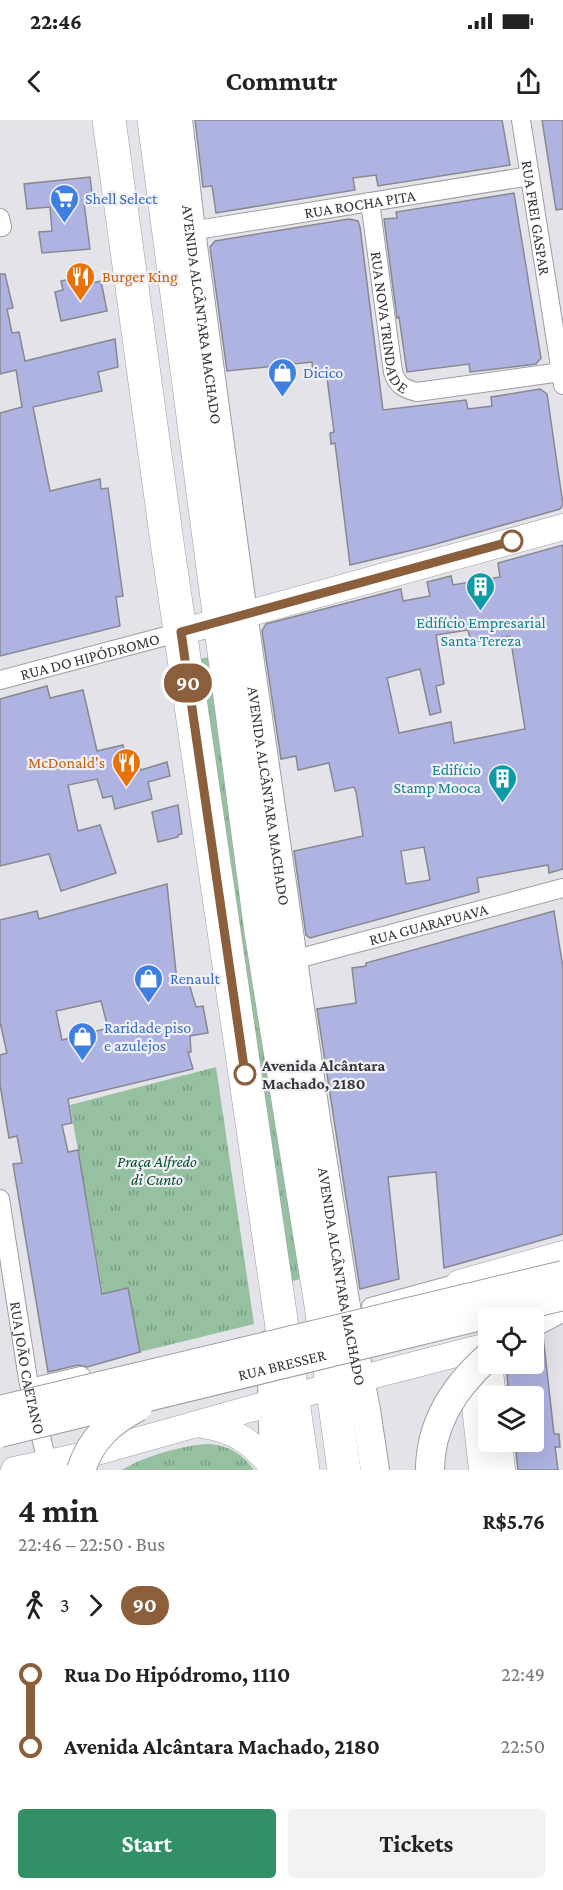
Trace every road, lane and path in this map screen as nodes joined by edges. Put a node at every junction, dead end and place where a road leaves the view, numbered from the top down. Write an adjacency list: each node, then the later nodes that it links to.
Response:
1 (109, 120): 11 (highway)
2 (154, 120): 10 (highway, AVENIDA ALCÂNTARA MACHADO)
3 (178, 120): 7 (main road, AVENIDA ALCÂNTARA MACHADO)
4 (521, 120): 5 (street, RUA FREI GASPAR)
5 (530, 176): 6 (street, RUA ROCHA PITA); 8 (street, RUA FREI GASPAR)
6 (370, 201): 7 (street, RUA ROCHA PITA); 8 (street, RUA NOVA TRINDADE)
7 (191, 231): 10 (main road, AVENIDA ALCÂNTARA MACHADO)
8 (562, 379)
9 (563, 526): 10 (street, RUA DO HIPÓDROMO)
10 (231, 618): 11 (street, RUA DO HIPÓDROMO); 14 (main road, AVENIDA ALCÂNTARA MACHADO); 29 (highway, AVENIDA ALCÂNTARA MACHADO)
11 (181, 632): 12 (street, RUA DO HIPÓDROMO); 19 (highway)
12 (0, 680)
13 (563, 888): 14 (street, RUA GUARAPUAVA)
14 (294, 960): 29 (main road, AVENIDA ALCÂNTARA MACHADO)
15 (1, 1209): 30 (street, RUA JOÃO CAETANO)
16 (563, 1254): 18 (street)
17 (563, 1275): 33 (main road, RUA BRESSER, bridge)
18 (467, 1281): 22 (street); 24 (street)
19 (277, 1286): 25 (main road); 32 (highway)
20 (563, 1296): 31 (main road, RUA BRESSER, bridge)
21 (563, 1307): 23 (main road)
22 (361, 1310)
23 (544, 1317)
24 (478, 1326)
25 (273, 1331): 30 (street, RUA BRESSER); 32 (main road)
26 (478, 1356): 29 (street, RUA BRESSER)
27 (478, 1364): 44 (main road, bridge)
28 (486, 1374): 45 (street)
29 (346, 1383): 32 (street, RUA BRESSER); 42 (highway, AVENIDA ALCÂNTARA MACHADO); 43 (main road, AVENIDA ALCÂNTARA MACHADO)
30 (30, 1388): 37 (street, RUA JOÃO CAETANO)
31 (168, 1392): 35 (main road, RUA BRESSER, bridge); 39 (main road, bridge)
32 (282, 1401): 34 (street, RUA BRESSER); 40 (main road); 41 (highway)
33 (0, 1410)
34 (198, 1425): 37 (street, RUA BRESSER); 40 (street)
35 (0, 1433)
36 (497, 1452): 45 (street)
37 (47, 1463): 38 (street, RUA BRESSER)
38 (14, 1470)
39 (81, 1470)
40 (275, 1470)
41 (303, 1470)
42 (344, 1470)
43 (375, 1470)
44 (430, 1470)
45 (494, 1470)

